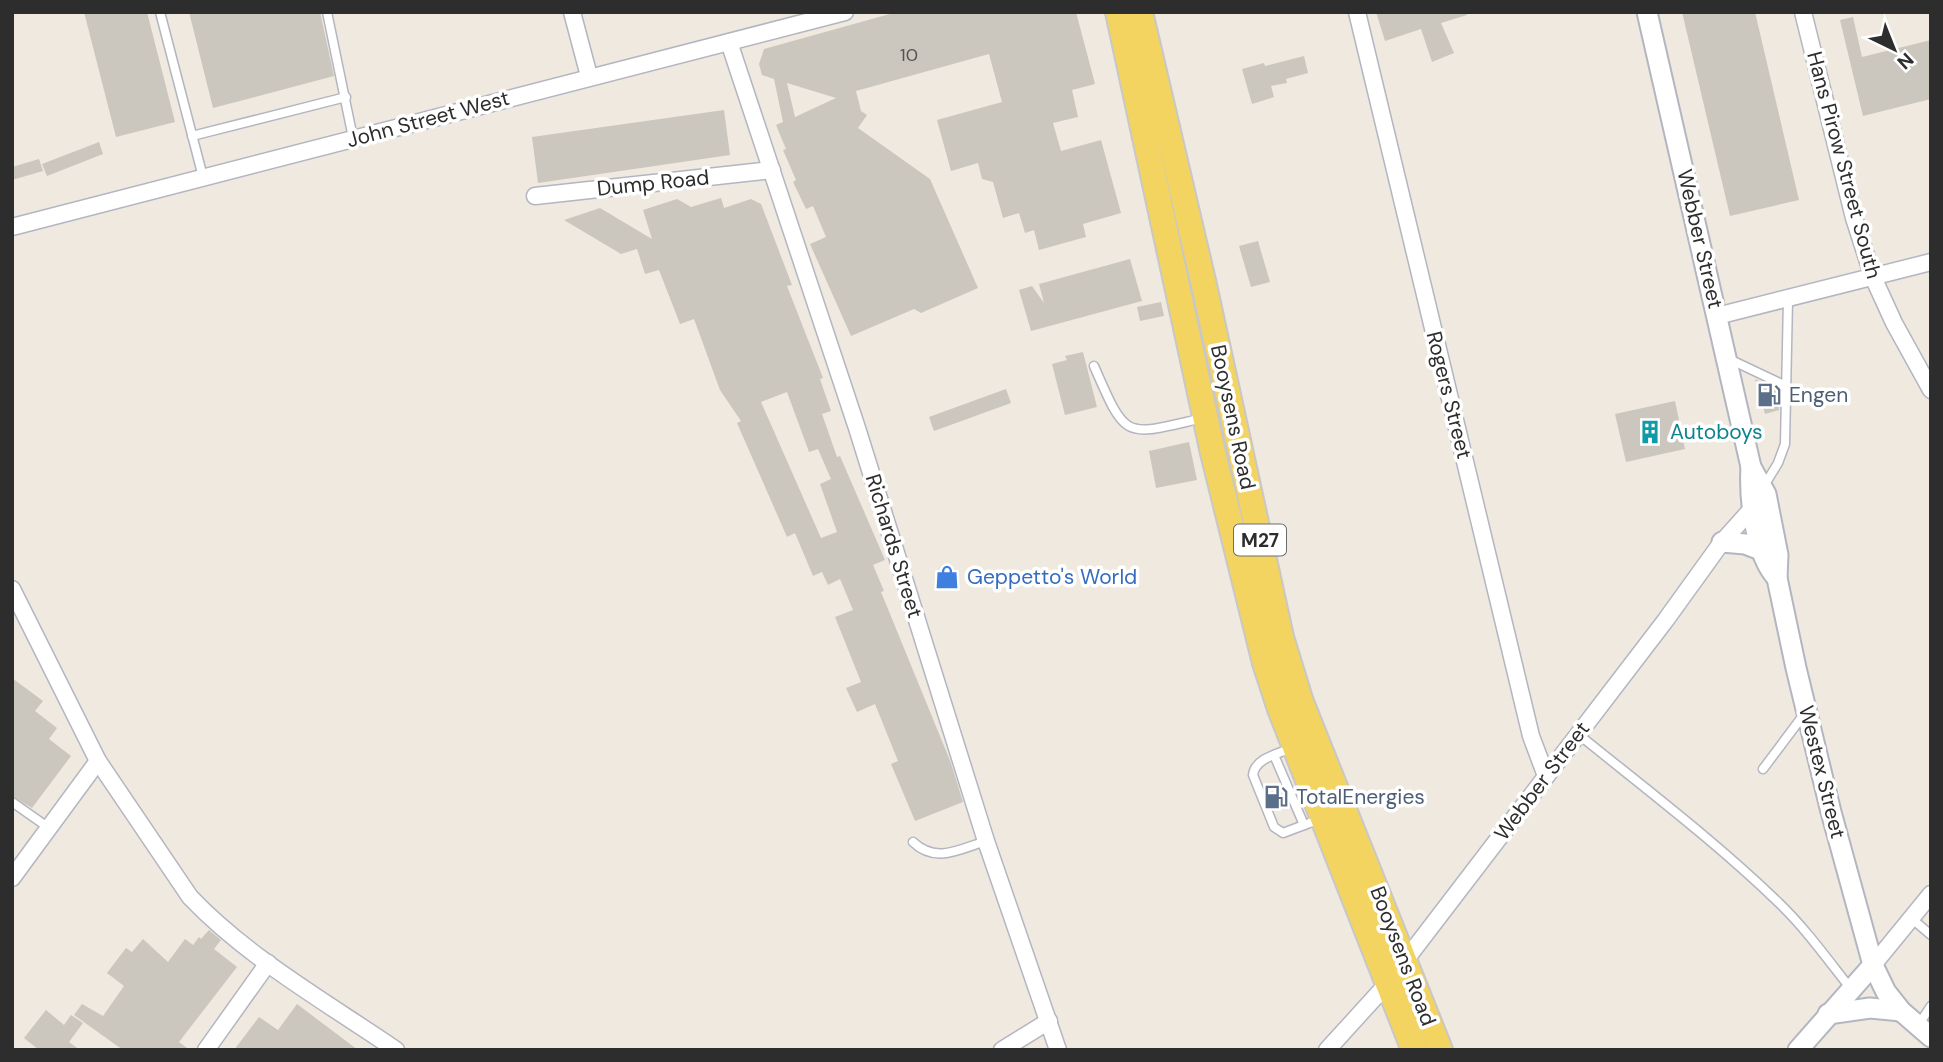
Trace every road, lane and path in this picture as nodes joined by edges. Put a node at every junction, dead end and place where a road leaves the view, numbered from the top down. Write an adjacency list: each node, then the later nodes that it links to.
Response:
1 (160, 12): 13 (lane)
2 (327, 12): 12 (lane)
3 (572, 12): 11 (street)
4 (845, 12): 10 (street, John Street West)
5 (1118, 12): 27 (main road, Booysens Road / M27)
6 (1140, 12): 48 (main road, Booysens Road / M27)
7 (1357, 12): 38 (street, Rogers Street)
8 (1647, 12): 22 (street, Webber Street)
9 (1803, 12): 20 (street, Hans Pirow Street South)
10 (729, 42): 11 (street, John Street West); 15 (street, Richards Street)
11 (589, 76): 14 (street, John Street West)
12 (346, 97): 13 (lane); 14 (lane)
13 (192, 136): 16 (lane)
14 (353, 138): 16 (street, John Street West)
15 (772, 170): 17 (street, Dump Road); 42 (street, Richards Street)
16 (203, 177): 18 (street, John Street West)
17 (535, 196)
18 (12, 227)
19 (1931, 262): 20 (street)
20 (1872, 277): 21 (street); 26 (street, Hans Pirow Street South)
21 (1788, 299): 22 (street); 25 (lane)
22 (1717, 316): 23 (street, Webber Street)
23 (1727, 358): 25 (lane); 28 (street, Webber Street)
24 (1094, 366): 27 (lane)
25 (1786, 386): 28 (lane)
26 (1931, 390)
27 (1206, 418): 35 (main road, Booysens Road / M27)
28 (1760, 496): 29 (street, Webber Street); 30 (street, Westex Street); 31 (street, Westex Street)
29 (1722, 542): 30 (street); 34 (street, Webber Street)
30 (1763, 551): 31 (street, Westex Street)
31 (1777, 578): 33 (street, Westex Street)
32 (14, 598): 36 (street)
33 (1807, 710): 37 (lane); 50 (street, Westex Street)
34 (1578, 734): 38 (street, Webber Street); 52 (lane)
35 (1284, 751): 40 (main road, Booysens Road / M27); 40 (lane)
36 (98, 761): 41 (street); 49 (street)
37 (1763, 769)
38 (1546, 776): 48 (street, Webber Street)
39 (12, 802): 41 (lane)
40 (1314, 822): 51 (main road, Booysens Road / M27)
41 (49, 828): 44 (street)
42 (986, 841): 43 (lane); 56 (street, Richards Street)
43 (913, 842)
44 (12, 878)
45 (1931, 894): 46 (street)
46 (1911, 918): 47 (lane); 50 (street)
47 (1931, 935)
48 (1405, 961): 51 (street, Webber Street); 64 (main road, Booysens Road / M27)
49 (268, 963): 58 (street); 59 (street)
50 (1873, 965): 52 (street); 54 (street, Westex Street)
51 (1388, 983): 62 (street, Webber Street); 63 (main road, Booysens Road / M27)
52 (1851, 989): 55 (street)
53 (1931, 1006): 57 (lane)
54 (1901, 1011): 55 (street); 57 (street, Westex Street)
55 (1828, 1014): 65 (street)
56 (1049, 1021): 60 (street); 61 (street, Richards Street)
57 (1924, 1032)
58 (206, 1050)
59 (396, 1050)
60 (1002, 1050)
61 (1058, 1050)
62 (1328, 1050)
63 (1414, 1050)
64 (1440, 1050)
65 (1798, 1050)

